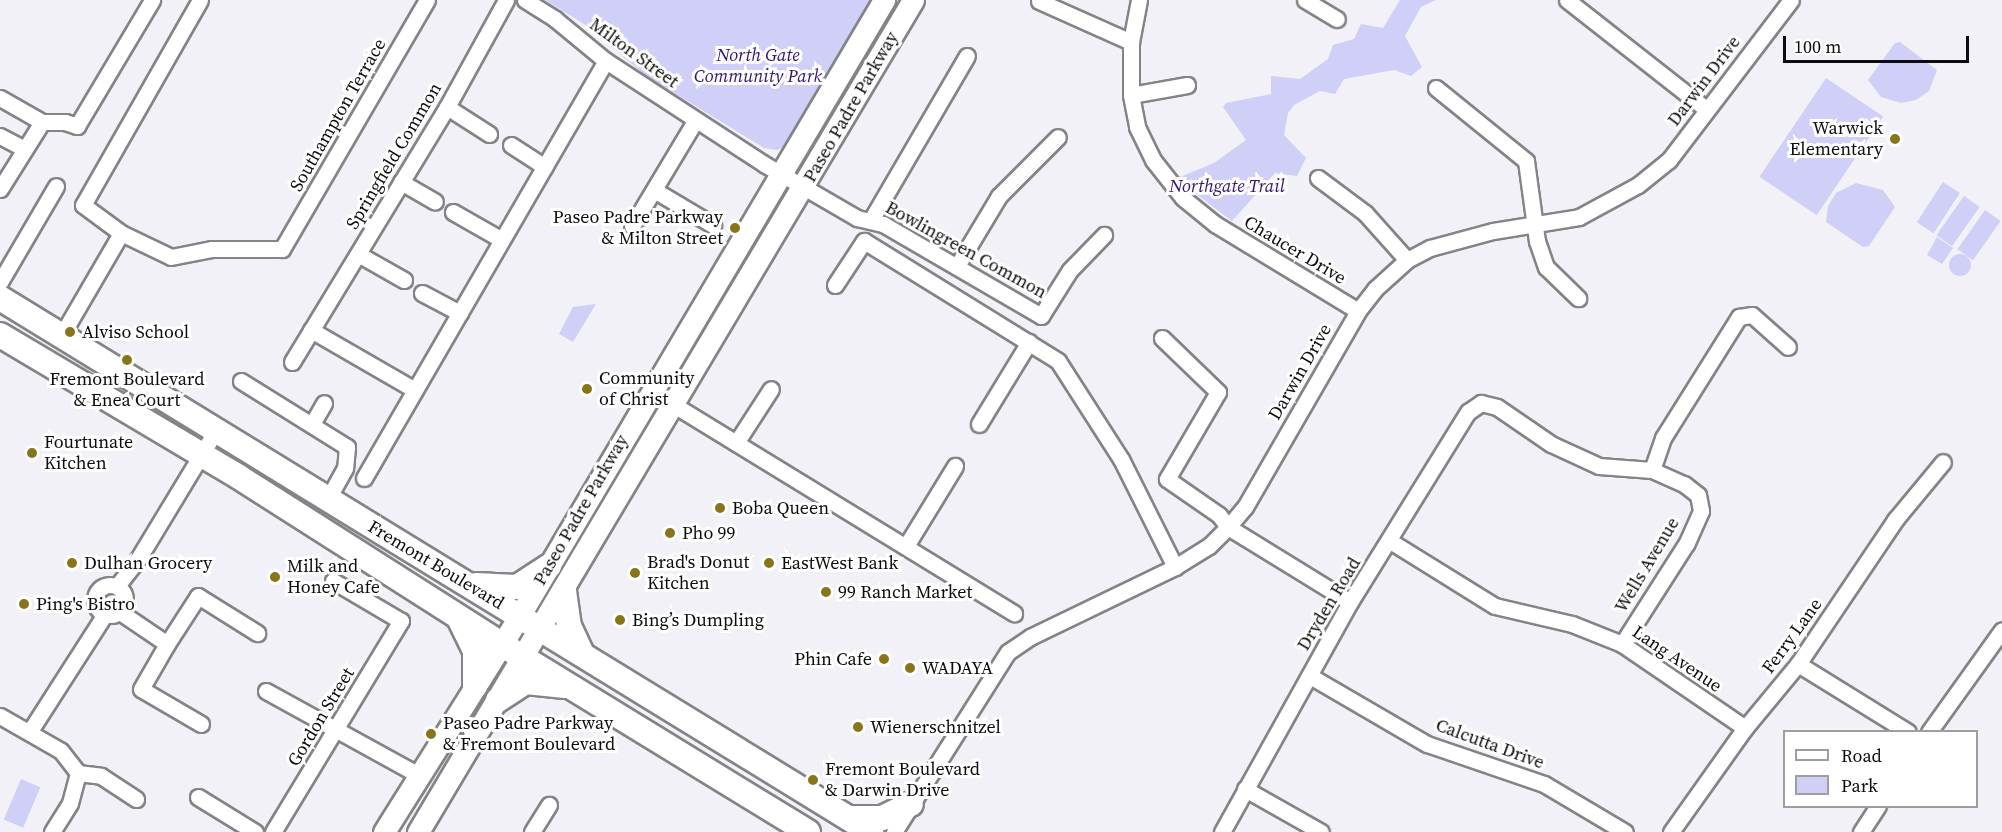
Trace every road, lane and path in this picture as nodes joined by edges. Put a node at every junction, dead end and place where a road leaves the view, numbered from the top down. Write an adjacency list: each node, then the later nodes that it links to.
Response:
1 (152, 0): 24 (street)
2 (200, 0): 44 (street)
3 (427, 0): 44 (street, Southampton Terrace)
4 (506, 0): 21 (street, Springfield Common)
5 (525, 0): 16 (street, Milton Street)
6 (884, 0): 31 (main road, Paseo Padre Parkway)
7 (913, 0): 35 (main road, Paseo Padre Parkway)
8 (1139, 0): 14 (street, Chaucer Drive)
9 (1305, 0): 13 (street)
10 (1567, 0): 22 (street)
11 (1790, 0): 22 (street, Darwin Drive)
12 (1039, 1): 14 (street)
13 (1337, 19)
14 (1131, 42): 19 (street, Chaucer Drive)
15 (967, 56): 40 (street)
16 (606, 61): 23 (street, Milton Street); 30 (street)
17 (1187, 85): 19 (street)
18 (1436, 88): 43 (street)
19 (1131, 95): 56 (street, Chaucer Drive)
20 (0, 98): 24 (street)
21 (447, 107): 25 (street); 33 (street, Springfield Common)
22 (1706, 108): 43 (street, Darwin Drive)
23 (695, 121): 31 (street, Milton Street); 37 (street)
24 (42, 122): 29 (street)
25 (489, 134)
26 (0, 136): 29 (street)
27 (1058, 137): 49 (street)
28 (511, 145): 30 (street)
29 (24, 149): 36 (street)
30 (545, 166): 46 (street)
31 (781, 174): 35 (street, Bowlingreen Common); 63 (main road, Paseo Padre Parkway)
32 (1318, 178): 48 (street)
33 (401, 182): 38 (street); 47 (street, Springfield Common)
34 (56, 186): 51 (street)
35 (804, 188): 40 (street, Bowlingreen Common); 72 (main road, Paseo Padre Parkway)
36 (0, 189)
37 (654, 190): 41 (street); 42 (street)
38 (435, 202)
39 (453, 212): 46 (street)
40 (871, 220): 49 (street, Bowlingreen Common)
41 (713, 225)
42 (632, 226)
43 (1534, 226): 48 (street, Darwin Drive); 55 (street)
44 (121, 233): 61 (street)
45 (1104, 235): 49 (street, Bowlingreen Common)
46 (502, 240): 57 (street)
47 (358, 254): 50 (street); 59 (street, Springfield Common)
48 (1407, 260): 56 (street, Darwin Drive)
49 (957, 266)
50 (404, 280)
51 (0, 282)
52 (835, 285): 64 (street)
53 (422, 292): 57 (street)
54 (0, 298): 61 (main road, Fremont Boulevard)
55 (1578, 298)
56 (1358, 311): 84 (street, Darwin Drive)
57 (460, 313): 69 (street)
58 (0, 320): 61 (main road)
59 (311, 330): 66 (street, Springfield Common); 69 (street)
60 (0, 335): 78 (main road, Fremont Boulevard)
61 (60, 338): 75 (main road, Fremont Boulevard)
62 (1162, 338): 84 (street)
63 (680, 342): 76 (main road); 87 (main road, Paseo Padre Parkway)
64 (1029, 342): 74 (street); 88 (street)
65 (1788, 347): 81 (street)
66 (292, 362)
67 (241, 381): 73 (street)
68 (771, 389): 77 (street)
69 (415, 390): 82 (street)
70 (324, 403): 73 (street)
71 (1481, 403): 81 (street, Wells Avenue); 85 (street, Dryden Road)
72 (674, 405): 76 (main road, Paseo Padre Parkway); 77 (street)
73 (312, 424): 83 (street)
74 (979, 424)
75 (215, 432): 78 (street); 83 (main road, Fremont Boulevard)
76 (656, 436): 92 (main road, Paseo Padre Parkway)
77 (736, 443): 86 (street)
78 (201, 454): 91 (street); 97 (main road, Fremont Boulevard)
79 (1943, 462): 106 (street, Ferry Lane)
80 (955, 466): 86 (street)
81 (1652, 470): 103 (street, Wells Avenue)
82 (364, 478)
83 (327, 500): 90 (main road, Fremont Boulevard)
84 (1228, 527): 88 (street, Darwin Drive); 93 (street)
85 (1390, 541): 93 (street, Dryden Road); 103 (street, Lang Avenue)
86 (906, 546): 95 (street)
87 (549, 566): 90 (main road); 96 (main road, Paseo Padre Parkway)
88 (1175, 567): 124 (street, Darwin Drive)
89 (333, 581): 115 (street, Gordon Street)
90 (469, 584): 96 (main road, Fremont Boulevard)
91 (117, 586): 94 (street); 94 (street)
92 (564, 591): 98 (main road, Paseo Padre Parkway); 104 (main road)
93 (1350, 602): 107 (street, Dryden Road)
94 (112, 613): 101 (street); 118 (street)
95 (1014, 613)
96 (520, 615): 98 (main road, Fremont Boulevard); 102 (main road, Paseo Padre Parkway)
97 (459, 618): 102 (main road, Fremont Boulevard); 108 (main road)
98 (542, 628): 104 (main road, Fremont Boulevard); 105 (main road, Paseo Padre Parkway)
99 (2002, 630): 117 (street)
100 (256, 633): 101 (street)
101 (167, 644): 113 (street)
102 (501, 644): 105 (main road, Fremont Boulevard); 108 (main road, Paseo Padre Parkway)
103 (1622, 644): 114 (street, Lang Avenue)
104 (581, 652): 127 (main road, Fremont Boulevard)
105 (524, 657): 109 (main road, Fremont Boulevard); 111 (main road, Paseo Padre Parkway)
106 (1798, 664): 114 (street, Ferry Lane); 116 (street)
107 (1310, 676): 121 (street, Dryden Road); 139 (street, Calcutta Drive)
108 (475, 686): 120 (main road, Paseo Padre Parkway)
109 (573, 687): 111 (main road); 134 (main road, Fremont Boulevard)
110 (266, 691): 115 (street)
111 (498, 700): 132 (main road, Paseo Padre Parkway)
112 (0, 716): 118 (street)
113 (201, 724)
114 (1745, 728): 140 (street, Ferry Lane)
115 (336, 730): 120 (street); 130 (street, Gordon Street)
116 (1905, 730)
117 (1930, 730)
118 (30, 731): 119 (street)
119 (78, 773): 123 (street); 128 (street)
120 (419, 775): 131 (main road, Paseo Padre Parkway)
121 (1245, 789): 137 (street, Dryden Road); 138 (street)
122 (198, 797): 129 (street)
123 (136, 799)
124 (911, 804): 127 (main road); 136 (street, Darwin Drive)
125 (549, 805): 133 (street)
126 (1877, 808): 141 (street)
127 (849, 818): 135 (main road, Fremont Boulevard)
128 (52, 832)
129 (255, 832)
130 (273, 832)
131 (384, 832)
132 (418, 832)
133 (532, 832)
134 (808, 832)
135 (871, 832)
136 (894, 832)
137 (1222, 832)
138 (1321, 832)
139 (1625, 832)
140 (1671, 832)
141 (1861, 832)

